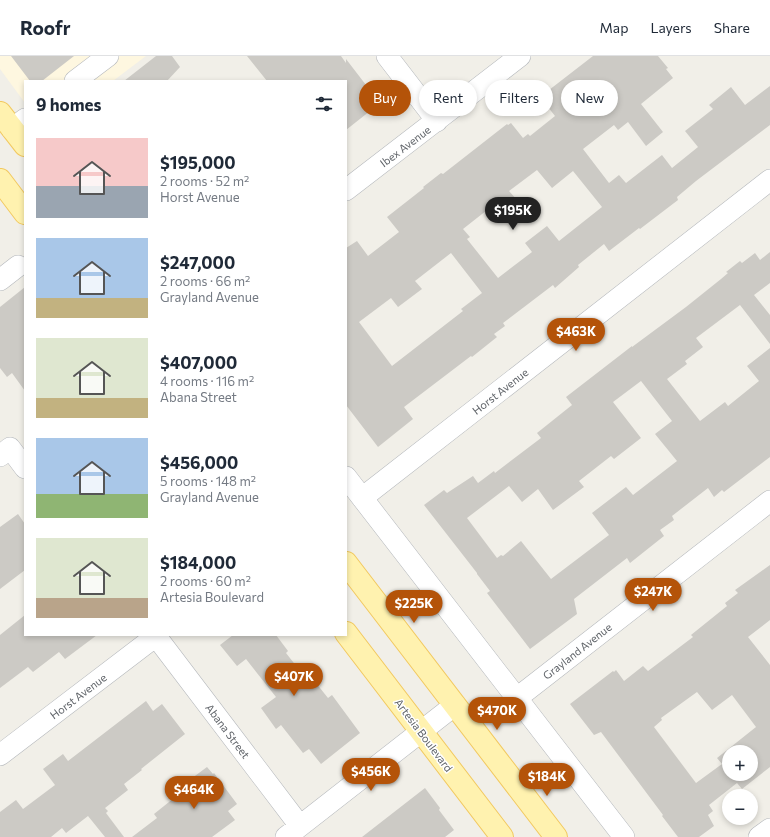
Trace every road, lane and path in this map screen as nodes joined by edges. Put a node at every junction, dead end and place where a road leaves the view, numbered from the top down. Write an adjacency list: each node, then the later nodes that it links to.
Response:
1 (108, 56): 4 (street)
2 (387, 56): 5 (street)
3 (520, 56): 5 (street, Ibex Avenue)
4 (76, 80)
5 (437, 121): 8 (street, Ibex Avenue)
6 (0, 180): 9 (main road)
7 (770, 180): 15 (street, Horst Avenue)
8 (347, 189)
9 (24, 212)
10 (18, 266): 11 (street)
11 (0, 280)
12 (5, 452): 13 (street)
13 (24, 467)
14 (347, 478): 15 (street)
15 (362, 498): 20 (street)
16 (770, 501): 20 (street, Grayland Avenue)
17 (347, 564): 21 (main road)
18 (347, 634): 22 (main road, Artesia Boulevard)
19 (155, 636): 23 (street, Horst Avenue); 25 (street, Abana Street)
20 (517, 698): 28 (street)
21 (455, 705): 22 (street); 27 (main road)
22 (421, 731): 25 (street); 26 (main road, Artesia Boulevard)
23 (0, 755)
24 (770, 829): 29 (street)
25 (293, 832)
26 (502, 837)
27 (556, 837)
28 (624, 837)
29 (759, 837)

